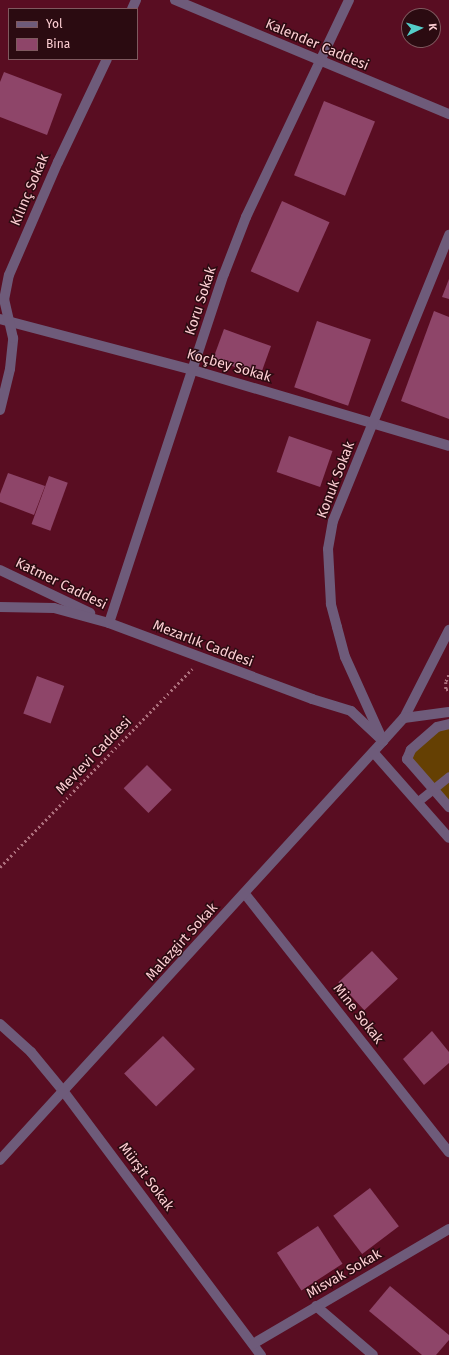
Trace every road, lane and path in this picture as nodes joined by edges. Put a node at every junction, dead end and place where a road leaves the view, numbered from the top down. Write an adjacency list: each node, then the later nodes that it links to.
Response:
1 (175, 0): 4 (street, Kalender Caddesi)
2 (349, 0): 4 (street, Koru Sokak)
3 (107, 60): 7 (street, Kılınç Sokak)
4 (320, 62): 5 (street, Kalender Caddesi); 8 (street, Koru Sokak)
5 (449, 114)
6 (449, 235): 10 (street, Konuk Sokak)
7 (5, 320): 8 (street, Koçbey Sokak); 9 (street, Kılınç Sokak)
8 (193, 370): 10 (street, Koçbey Sokak); 14 (street, Koru Sokak)
9 (0, 410)
10 (373, 423): 11 (street, Koçbey Sokak); 22 (street, Konuk Sokak)
11 (449, 446)
12 (0, 570): 14 (street, Katmer Caddesi)
13 (0, 607): 14 (street, Mezarlık Caddesi)
14 (109, 623): 16 (street, Mezarlık Caddesi)
15 (449, 630): 20 (street, Malazgirt Sokak)
16 (202, 659): 22 (street, Mezarlık Caddesi); 29 (path, Mevlevi Caddesi)
17 (449, 675): 18 (path)
18 (449, 690)
19 (449, 712): 20 (street)
20 (404, 718): 22 (street, Malazgirt Sokak)
21 (449, 724): 25 (street)
22 (383, 741): 23 (street, Malazgirt Sokak)
23 (374, 753): 26 (street); 30 (street, Malazgirt Sokak)
24 (449, 776): 25 (lane)
25 (434, 790): 26 (lane); 27 (street)
26 (417, 802): 28 (street)
27 (449, 807)
28 (449, 838)
29 (0, 867)
30 (245, 894): 32 (street, Malazgirt Sokak); 33 (street, Mine Sokak)
31 (0, 1024): 32 (street, Mürşit Sokak)
32 (64, 1092): 34 (street, Malazgirt Sokak); 37 (street, Mürşit Sokak)
33 (449, 1152)
34 (0, 1160)
35 (449, 1229): 36 (street, Misvak Sokak)
36 (316, 1306): 37 (street, Misvak Sokak); 39 (street)
37 (253, 1344): 38 (street, Mürşit Sokak)
38 (261, 1355)
39 (373, 1355)

